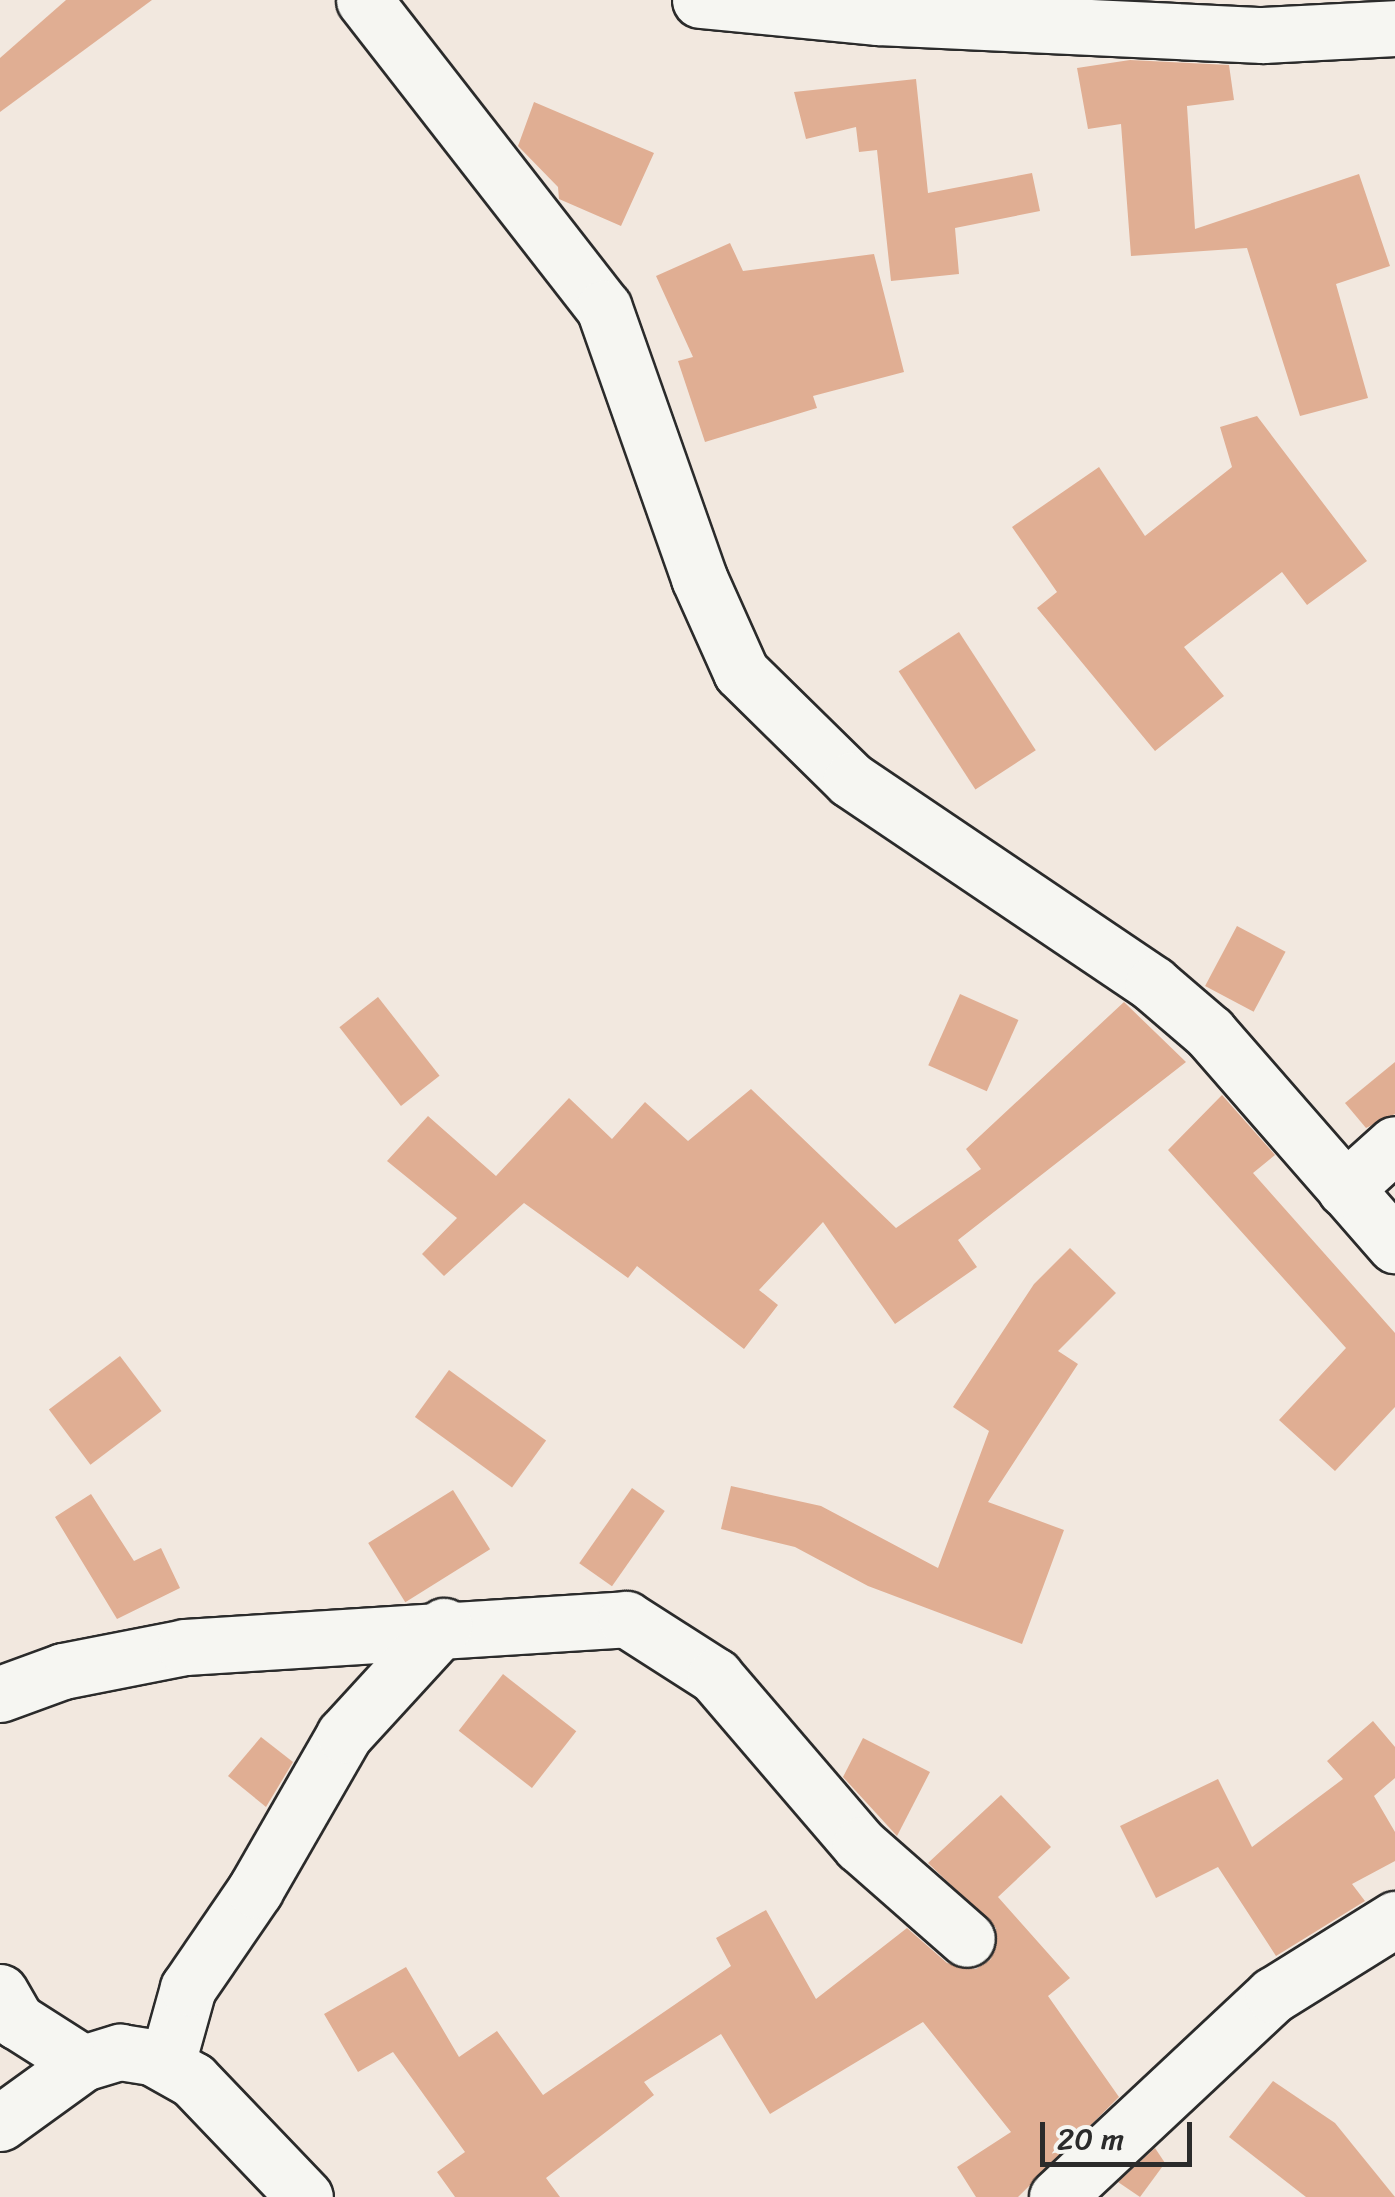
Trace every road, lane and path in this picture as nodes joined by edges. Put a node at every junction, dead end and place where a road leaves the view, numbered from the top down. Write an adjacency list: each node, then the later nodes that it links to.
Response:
1 (364, 0): 6 (street)
2 (700, 0): 3 (street)
3 (1242, 17): 4 (street)
4 (1395, 28)
5 (1395, 1144): 6 (street)
6 (1345, 1189): 7 (street)
7 (1395, 1245)
8 (444, 1626): 9 (street); 11 (street); 14 (street)
9 (0, 1694)
10 (1395, 1919): 17 (street)
11 (967, 1939)
12 (0, 1992): 13 (street)
13 (83, 2063): 14 (street); 15 (street)
14 (167, 2063): 16 (street)
15 (0, 2123)
16 (305, 2197)
17 (1057, 2197)

